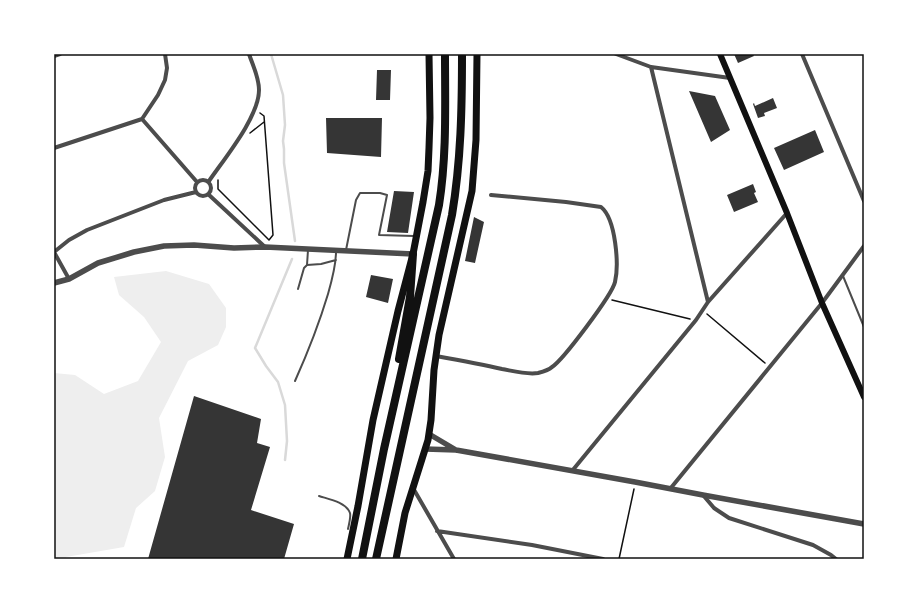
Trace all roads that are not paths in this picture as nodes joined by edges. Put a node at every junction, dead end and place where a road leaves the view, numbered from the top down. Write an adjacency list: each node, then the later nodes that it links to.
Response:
1 (60, 54): 11 (street)
2 (165, 54): 14 (street)
3 (249, 54): 16 (street)
4 (429, 54): 23 (highway)
5 (445, 54): 58 (highway)
6 (462, 54): 59 (highway)
7 (476, 54): 40 (highway)
8 (616, 54): 12 (street)
9 (720, 54): 13 (main road)
10 (802, 54): 21 (street)
11 (54, 56)
12 (651, 67): 13 (street); 37 (street)
13 (730, 78): 22 (main road)
14 (142, 119): 15 (street); 17 (street)
15 (54, 148)
16 (208, 181): 17 (street); 19 (street)
17 (197, 182): 18 (street)
18 (196, 192): 19 (street); 29 (street)
19 (208, 194): 25 (street)
20 (491, 195): 40 (street)
21 (864, 201)
22 (787, 213): 37 (street); 38 (main road)
23 (416, 236): 28 (lane); 30 (highway)
24 (864, 246): 33 (street)
25 (265, 247): 26 (street); 34 (street)
26 (308, 249): 27 (street); 32 (lane)
27 (336, 250): 28 (street); 31 (lane)
28 (346, 251): 30 (street)
29 (54, 252): 34 (street)
30 (412, 254): 57 (highway); 58 (highway)
31 (336, 260): 32 (lane); 41 (lane)
32 (307, 265): 36 (lane)
33 (843, 275): 38 (street); 39 (lane)
34 (69, 279): 35 (street)
35 (54, 283)
36 (298, 289)
37 (708, 302): 47 (street)
38 (822, 303): 42 (main road); 49 (street)
39 (864, 327)
40 (436, 356): 44 (highway)
41 (295, 381)
42 (862, 387): 43 (main road)
43 (864, 397)
44 (429, 434): 45 (highway); 46 (street)
45 (425, 449): 46 (street); 48 (highway)
46 (456, 450): 47 (street)
47 (572, 471): 49 (street)
48 (412, 488): 55 (street); 60 (highway)
49 (670, 489): 50 (street)
50 (703, 495): 53 (street); 63 (street)
51 (319, 496): 54 (lane)
52 (357, 503): 56 (lane)
53 (864, 524)
54 (348, 529)
55 (437, 531): 61 (street); 62 (street)
56 (343, 559)
57 (347, 559)
58 (362, 559)
59 (376, 559)
60 (396, 559)
61 (454, 559)
62 (603, 559)
63 (836, 559)

